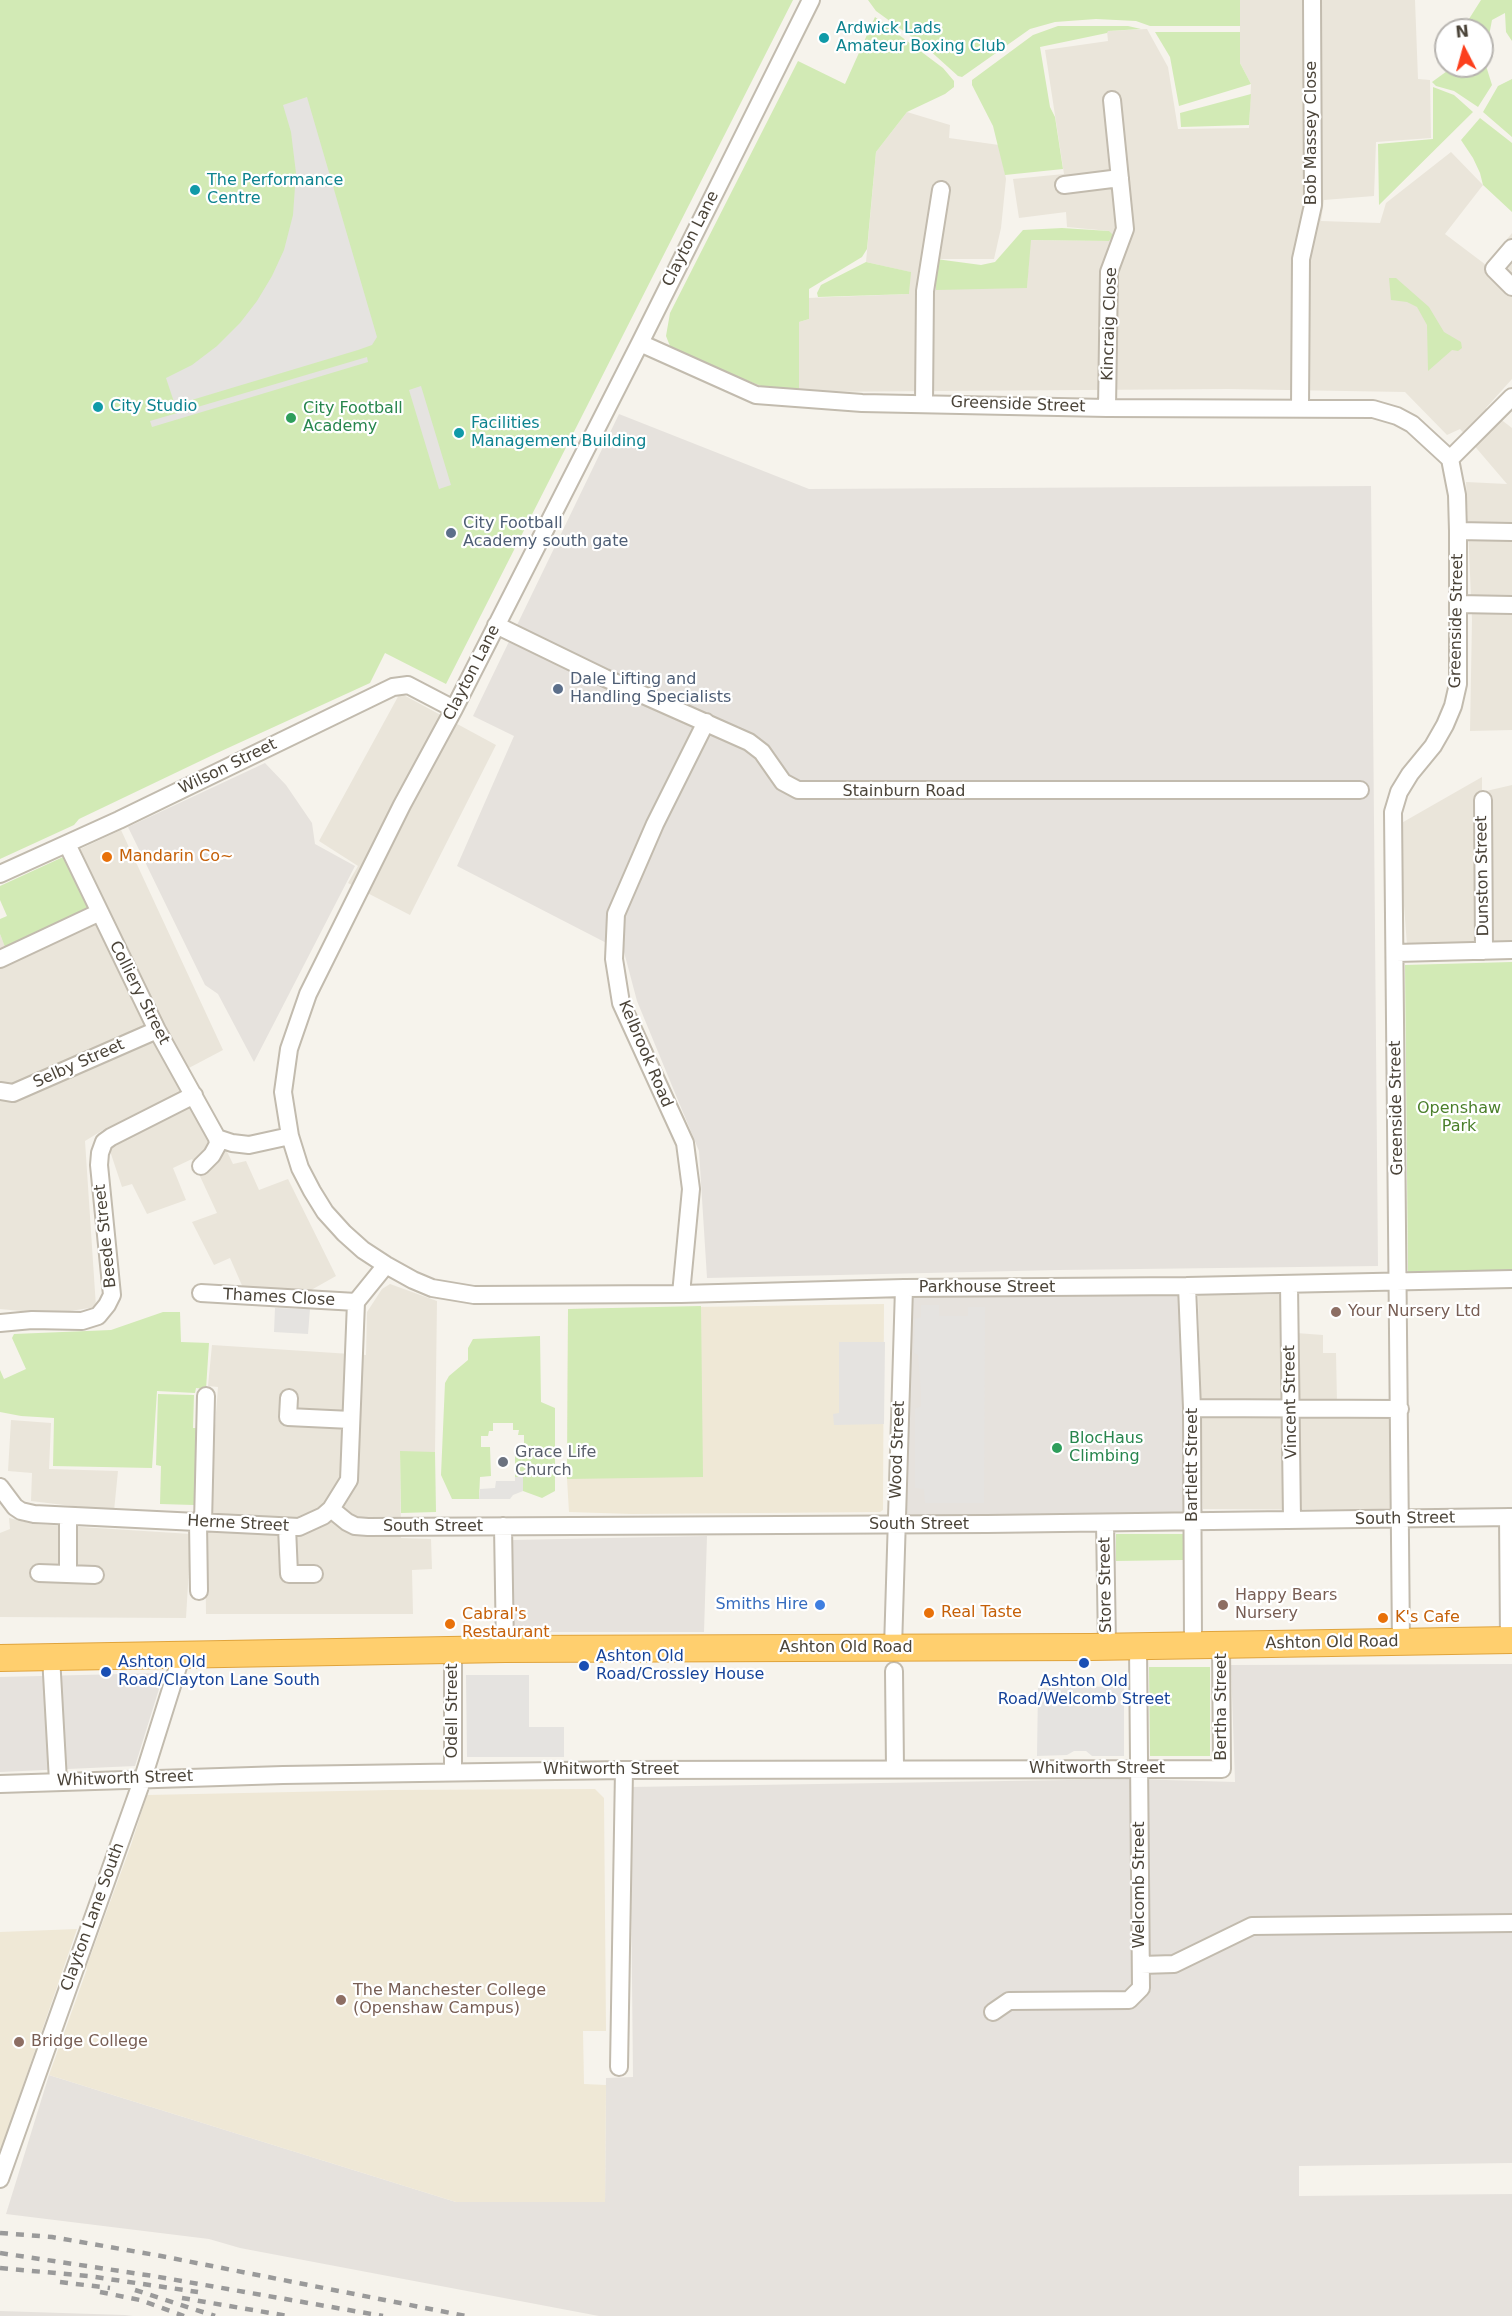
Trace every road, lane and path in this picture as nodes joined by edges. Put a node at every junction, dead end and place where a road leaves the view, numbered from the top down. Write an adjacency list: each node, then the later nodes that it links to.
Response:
1 (811, 0): 9 (street, Clayton Lane)
2 (1312, 0): 13 (street, Bob Massey Close)
3 (1112, 100): 4 (street, Kincraig Close)
4 (1120, 178): 5 (street); 12 (street, Kincraig Close)
5 (1064, 185)
6 (941, 190): 11 (street)
7 (1512, 249): 8 (street)
8 (1512, 287)
9 (640, 343): 11 (street, Greenside Street); 19 (street, Clayton Lane)
10 (1512, 397): 14 (street)
11 (924, 403): 12 (street, Greenside Street)
12 (1107, 408): 13 (street, Greenside Street)
13 (1300, 408): 14 (street, Greenside Street)
14 (1450, 459): 15 (street, Greenside Street)
15 (1458, 531): 16 (street); 17 (street, Greenside Street)
16 (1512, 532)
17 (1458, 604): 18 (street); 29 (street, Greenside Street)
18 (1512, 605)
19 (496, 625): 20 (street, Clayton Lane); 21 (street, Stainburn Road)
20 (454, 709): 24 (street, Wilson Street); 34 (street, Clayton Lane)
21 (706, 722): 22 (street, Stainburn Road); 45 (street, Kelbrook Road)
22 (1360, 790)
23 (1483, 800): 28 (street, Dunston Street)
24 (67, 844): 25 (street, Wilson Street); 26 (street, Colliery Street)
25 (0, 874)
26 (98, 913): 30 (street); 31 (street, Colliery Street)
27 (1512, 950): 28 (street)
28 (1484, 951): 29 (street)
29 (1396, 953): 39 (street, Greenside Street)
30 (0, 959)
31 (157, 1030): 32 (street, Selby Street); 33 (street, Colliery Street)
32 (0, 1091)
33 (194, 1095): 35 (street, Colliery Street); 47 (street, Beede Street)
34 (290, 1136): 35 (street); 37 (street, Clayton Lane)
35 (217, 1138): 36 (street)
36 (201, 1166)
37 (386, 1265): 44 (street, Clayton Lane); 46 (street)
38 (1512, 1280): 39 (street, Parkhouse Street)
39 (1399, 1281): 40 (street, Parkhouse Street); 52 (street, Greenside Street)
40 (1289, 1284): 41 (street, Parkhouse Street); 51 (street, Vincent Street)
41 (1187, 1286): 42 (street, Parkhouse Street); 50 (street, Bartlett Street)
42 (904, 1288): 45 (street, Parkhouse Street); 63 (street, Wood Street)
43 (201, 1293): 46 (street, Thames Close)
44 (461, 1293): 45 (street, Parkhouse Street)
45 (681, 1294)
46 (356, 1302): 53 (street, Herne Street)
47 (0, 1323)
48 (206, 1396): 61 (street)
49 (289, 1398): 53 (street)
50 (1192, 1408): 51 (street); 60 (street, Bartlett Street)
51 (1291, 1409): 52 (street); 59 (street, Vincent Street)
52 (1400, 1409): 58 (street, Greenside Street)
53 (351, 1420): 55 (street, Herne Street)
54 (0, 1487): 56 (street, Herne Street)
55 (331, 1509): 64 (street, South Street); 65 (street, Herne Street)
56 (68, 1517): 61 (street, Herne Street); 67 (street)
57 (1510, 1517): 58 (street, South Street); 71 (street)
58 (1400, 1519): 59 (street, South Street); 72 (street, Greenside Street)
59 (1292, 1520): 60 (street, South Street)
60 (1193, 1521): 62 (street, South Street); 74 (street, Bartlett Street)
61 (200, 1523): 65 (street, Herne Street); 70 (street)
62 (1105, 1523): 63 (street, South Street); 75 (street, Store Street)
63 (896, 1525): 64 (street, South Street); 82 (street, Wood Street)
64 (503, 1526): 77 (street)
65 (287, 1527): 68 (street)
66 (39, 1573): 67 (street)
67 (68, 1574): 69 (street)
68 (314, 1574)
69 (95, 1575)
70 (199, 1591)
71 (1510, 1640): 72 (highway, Ashton Old Road)
72 (1401, 1642): 73 (highway, Ashton Old Road)
73 (1221, 1644): 74 (highway, Ashton Old Road); 85 (street, Bertha Street)
74 (1193, 1645): 76 (highway, Ashton Old Road)
75 (1107, 1646): 76 (highway, Ashton Old Road); 82 (highway, Ashton Old Road)
76 (1138, 1646): 84 (street, Welcomb Street)
77 (505, 1649): 78 (highway, Ashton Old Road); 82 (highway, Ashton Old Road)
78 (453, 1650): 79 (highway, Ashton Old Road); 87 (street, Odell Street)
79 (182, 1654): 80 (highway, Ashton Old Road); 88 (street, Clayton Lane South)
80 (51, 1656): 81 (highway, Ashton Old Road); 89 (street)
81 (0, 1658)
82 (893, 1660): 83 (street, Wood Street)
83 (895, 1769): 84 (street, Whitworth Street); 86 (street, Whitworth Street)
84 (1139, 1769): 85 (street, Whitworth Street); 92 (street, Welcomb Street)
85 (1222, 1769)
86 (624, 1770): 87 (street, Whitworth Street); 94 (street)
87 (453, 1772): 88 (street, Whitworth Street)
88 (143, 1778): 89 (street, Whitworth Street); 95 (street, Clayton Lane South)
89 (58, 1781): 90 (street, Whitworth Street)
90 (0, 1784)
91 (1512, 1923): 92 (street)
92 (1141, 1965): 93 (street, Welcomb Street)
93 (993, 2012)
94 (619, 2067)
95 (0, 2179)

